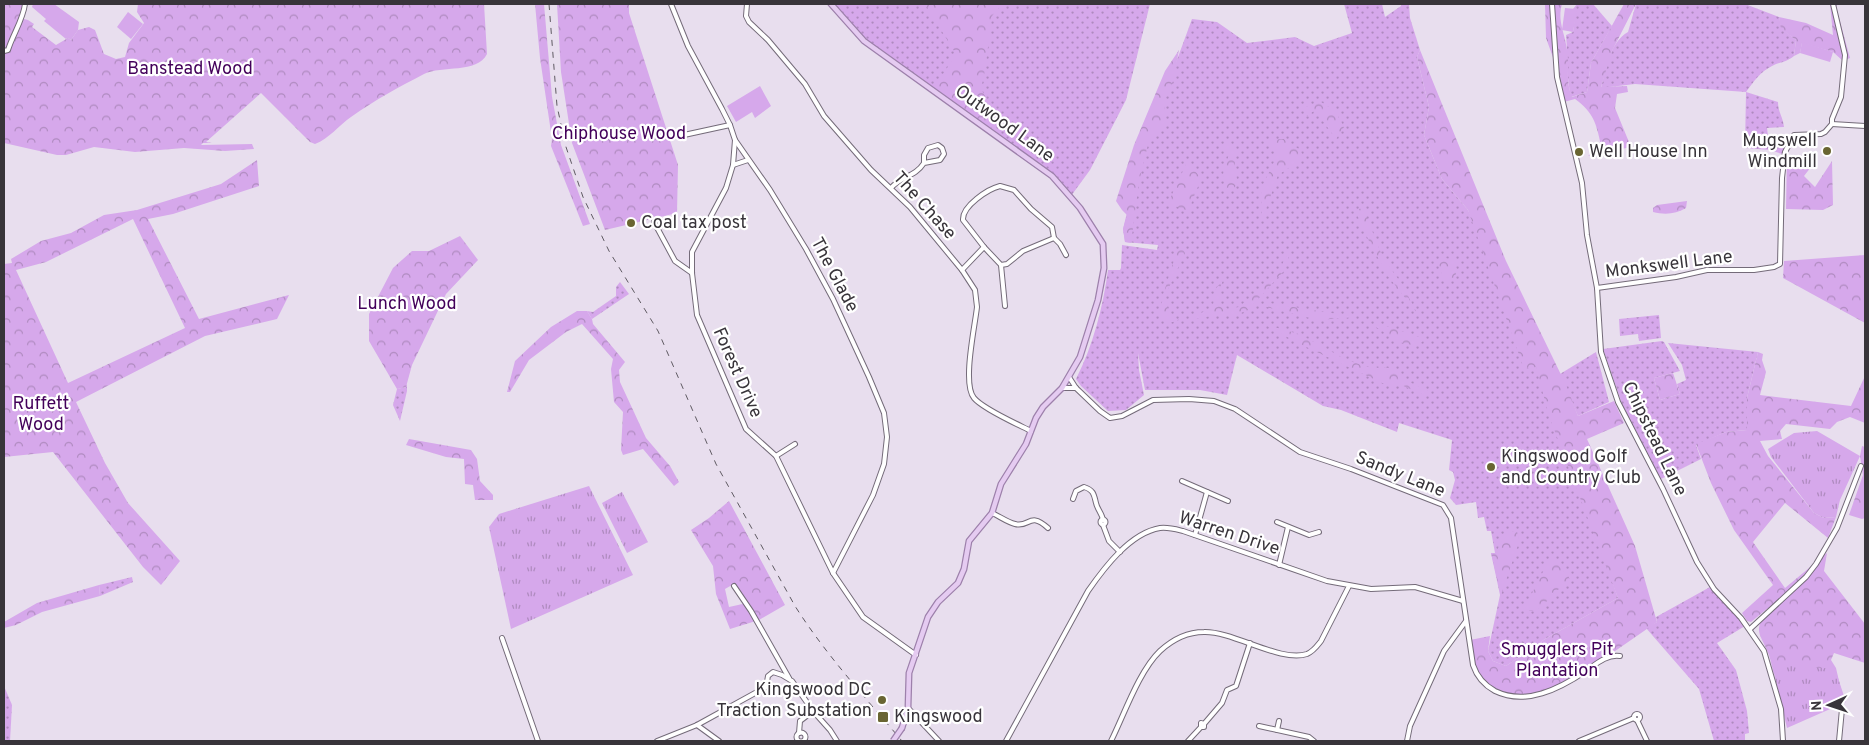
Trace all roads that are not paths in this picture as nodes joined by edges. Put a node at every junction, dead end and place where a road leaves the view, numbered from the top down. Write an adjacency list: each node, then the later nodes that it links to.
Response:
1 (25, 4): 7 (street)
2 (671, 4): 9 (street, The Glade)
3 (747, 4): 16 (street, The Chase)
4 (831, 4): 26 (main road, Outwood Lane)
5 (1552, 4): 24 (street, Chipstead Lane)
6 (1833, 4): 8 (street)
7 (4, 51)
8 (1832, 124): 10 (street); 24 (street, Monkswell Lane)
9 (730, 125): 11 (street); 12 (street, The Glade)
10 (1865, 126)
11 (684, 135)
12 (734, 140): 13 (street, The Glade); 15 (street, Forest Drive)
13 (748, 160): 15 (street); 45 (street, The Glade)
14 (924, 163): 14 (street); 16 (street)
15 (733, 165): 23 (street, Forest Drive)
16 (891, 188): 22 (street, The Chase)
17 (654, 222): 23 (street)
18 (1054, 238): 19 (street); 20 (street); 21 (street)
19 (984, 247): 21 (street); 22 (street)
20 (1066, 255)
21 (1001, 265): 25 (street)
22 (962, 270): 29 (street, The Chase)
23 (692, 273): 31 (street, Forest Drive)
24 (1597, 288): 50 (street, Chipstead Lane)
25 (1005, 306)
26 (1070, 377): 27 (main road, Outwood Lane); 28 (street, Sandy Lane)
27 (1062, 388): 28 (street); 29 (main road, Outwood Lane)
28 (1076, 388): 48 (street, Sandy Lane)
29 (1031, 431): 37 (main road, Outwood Lane)
30 (795, 444): 31 (street)
31 (776, 456): 45 (street, Forest Drive)
32 (1861, 466): 50 (street)
33 (1182, 481): 34 (street)
34 (1207, 492): 36 (street); 42 (street)
35 (1073, 499): 43 (street)
36 (1228, 501)
37 (992, 513): 40 (street); 53 (main road)
38 (1277, 522): 39 (street)
39 (1288, 527): 41 (street); 44 (street)
40 (1048, 528)
41 (1319, 532)
42 (1195, 536): 43 (street, Warren Drive); 44 (street, Warren Drive)
43 (1120, 552): 70 (street, Warren Drive)
44 (1279, 565): 47 (street, Warren Drive)
45 (833, 573): 53 (street, Forest Drive)
46 (734, 586): 55 (street)
47 (1349, 586): 48 (street, Warren Drive); 52 (street)
48 (1463, 601): 49 (street, Sandy Lane)
49 (1466, 622): 54 (street, Sandy Lane); 74 (street)
50 (1750, 629): 77 (street, Chipstead Lane)
51 (502, 638): 64 (street)
52 (1250, 643): 71 (street); 72 (street)
53 (916, 655): 56 (main road)
54 (1620, 656)
55 (789, 678): 58 (street); 60 (street)
56 (908, 708): 68 (main road, bridge); 69 (street)
57 (1842, 708): 78 (street)
58 (813, 711): 63 (street); 67 (street)
59 (1279, 721): 62 (street)
60 (697, 725): 65 (street); 66 (street)
61 (1259, 726): 62 (street)
62 (1277, 730): 73 (street)
63 (799, 733)
64 (538, 741)
65 (657, 741)
66 (719, 741)
67 (838, 741)
68 (893, 741)
69 (939, 741)
70 (1006, 741)
71 (1111, 741)
72 (1188, 741)
73 (1314, 741)
74 (1407, 741)
75 (1579, 741): 76 (street)
76 (1648, 741)
77 (1783, 741)
78 (1839, 741)

